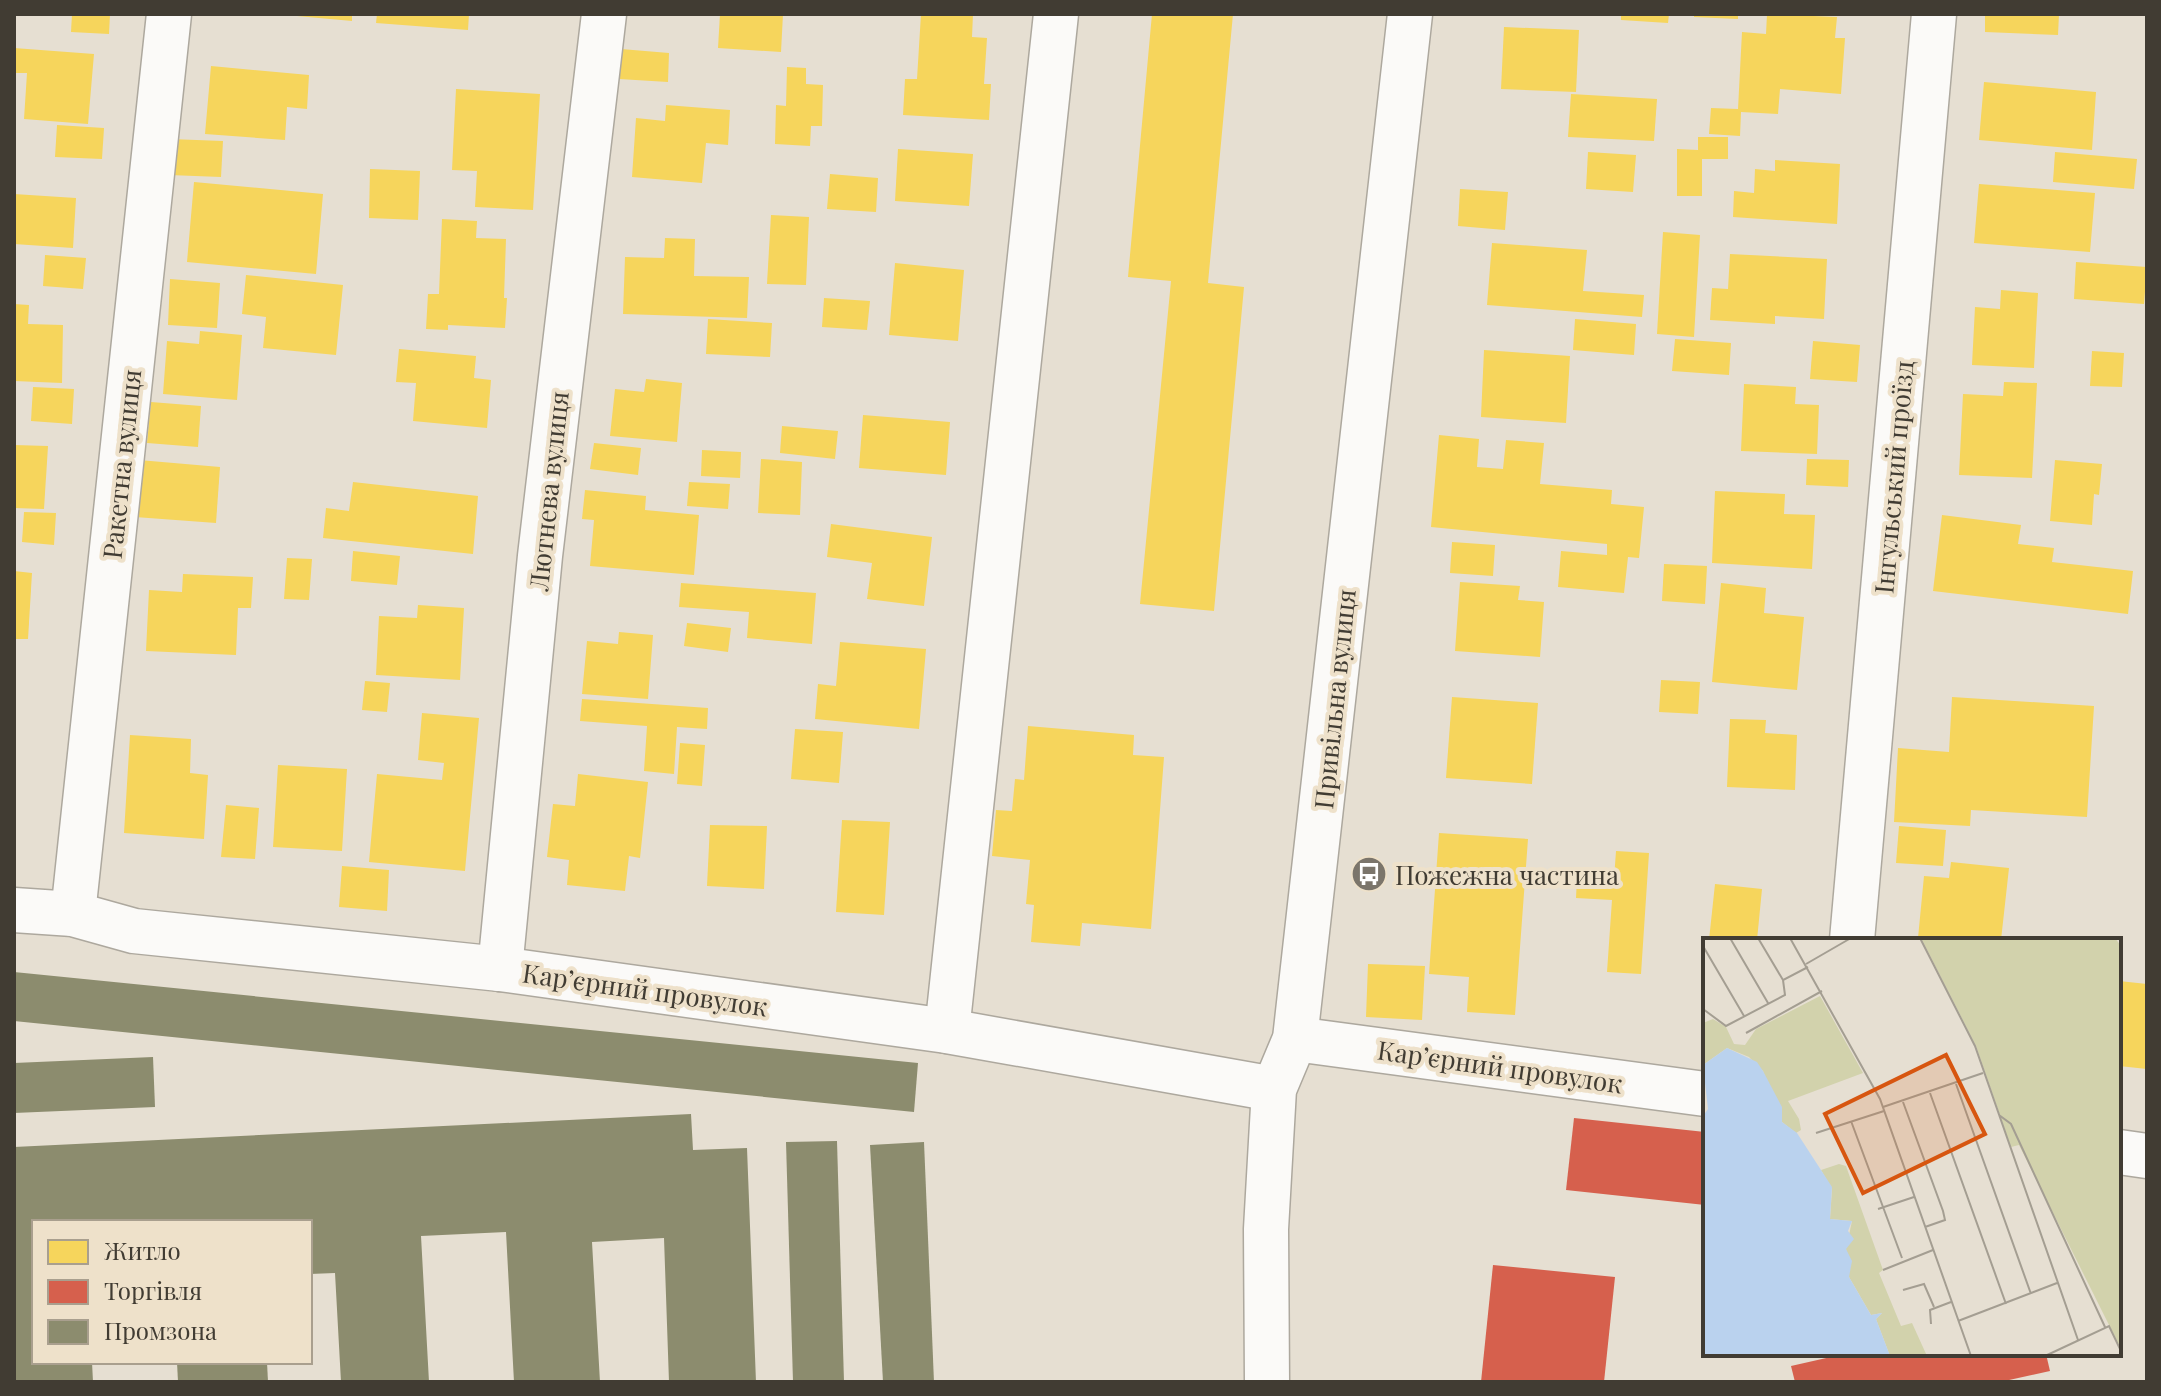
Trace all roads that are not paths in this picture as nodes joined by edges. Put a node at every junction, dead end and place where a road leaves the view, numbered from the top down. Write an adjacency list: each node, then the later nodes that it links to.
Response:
1 (169, 14): 7 (street, Ракетна вулиця)
2 (604, 14): 9 (street, Лютнева вулиця)
3 (1056, 14): 10 (street)
4 (1410, 14): 11 (street, Привільна вулиця)
5 (1934, 14): 8 (street, Інгульський проїзд)
6 (14, 910): 7 (street, Карʼєрний провулок)
7 (73, 914): 9 (street, Карʼєрний провулок)
8 (1852, 938)
9 (500, 969): 10 (street, Карʼєрний провулок)
10 (947, 1031): 12 (street, Карʼєрний провулок)
11 (1295, 1039): 12 (street, Привільна вулиця); 13 (street, Карʼєрний провулок)
12 (1274, 1089): 16 (street, Привільна вулиця)
13 (1703, 1094)
14 (2121, 1152): 15 (street)
15 (2147, 1156)
16 (1267, 1382)

